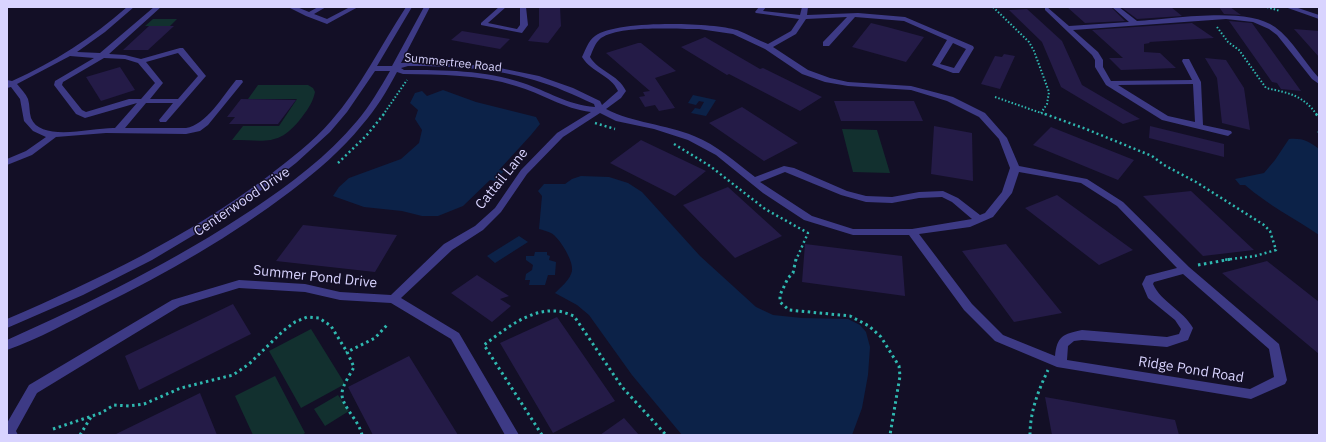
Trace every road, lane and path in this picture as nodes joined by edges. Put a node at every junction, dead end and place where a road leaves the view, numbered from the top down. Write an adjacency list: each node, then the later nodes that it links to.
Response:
1 (131, 7): 26 (street)
2 (158, 7): 27 (street)
3 (291, 7): 16 (street)
4 (323, 7): 16 (street)
5 (355, 7): 16 (street)
6 (409, 7): 31 (street, Centerwood Drive)
7 (427, 7): 30 (street, Centerwood Drive)
8 (503, 7): 9 (street)
9 (524, 7)
10 (763, 7): 18 (street)
11 (805, 7): 18 (street)
12 (993, 7): 41 (path)
13 (1115, 7): 21 (street)
14 (1288, 7): 19 (street)
15 (1047, 9): 22 (street)
16 (308, 15)
17 (853, 15): 18 (street); 23 (street); 24 (street)
18 (804, 17): 25 (street)
19 (1319, 17)
20 (1207, 18): 21 (street); 34 (street); 43 (path)
21 (1134, 22): 22 (street)
22 (1069, 28): 35 (street)
23 (951, 40): 23 (street)
24 (826, 44)
25 (768, 47): 40 (street); 54 (street)
26 (70, 54): 27 (street); 36 (street)
27 (102, 56): 29 (street); 39 (street)
28 (1186, 60): 33 (street)
29 (141, 61): 38 (street); 39 (street)
30 (394, 68): 31 (street, Summertree Road); 40 (street, Summertree Road); 40 (street, Summertree Road); 62 (street, Centerwood Drive)
31 (372, 69): 60 (street, Centerwood Drive)
32 (239, 82): 46 (street)
33 (1197, 82): 35 (street); 45 (street)
34 (1319, 82)
35 (1109, 83): 45 (street)
36 (9, 84): 50 (street)
37 (995, 97): 41 (path)
38 (180, 100): 39 (street); 44 (street)
39 (144, 101): 46 (street)
40 (600, 110): 42 (street, Cattail Lane); 55 (street, Summertree Road)
41 (1041, 113): 58 (path)
42 (586, 118): 47 (path); 59 (street, Cattail Lane)
43 (1319, 118)
44 (163, 120)
45 (1199, 126): 49 (street)
46 (117, 130): 50 (street)
47 (620, 130)
48 (1319, 131): 51 (path)
49 (1228, 133)
50 (54, 135): 53 (street)
51 (1319, 136)
52 (673, 144): 73 (path)
53 (7, 162)
54 (1015, 168): 56 (street, Summertree Road); 58 (street, Ridge Pond Road)
55 (753, 181): 56 (street); 57 (street, Summertree Road)
56 (979, 220): 57 (street, Summertree Road)
57 (912, 232): 64 (street, Ridge Pond Road)
58 (1185, 270): 64 (street); 64 (street, Ridge Pond Road)
59 (393, 299): 67 (street, Summer Pond Drive); 70 (street, Summer Pond Drive)
60 (7, 324)
61 (387, 325): 63 (path)
62 (7, 345)
63 (347, 352): 65 (path); 69 (path)
64 (1056, 363): 74 (path)
65 (92, 416): 66 (path); 68 (path)
66 (52, 429)
67 (11, 435)
68 (80, 435)
69 (362, 435)
70 (512, 435)
71 (542, 435): 72 (path)
72 (666, 435)
73 (890, 435)
74 (1030, 435)

